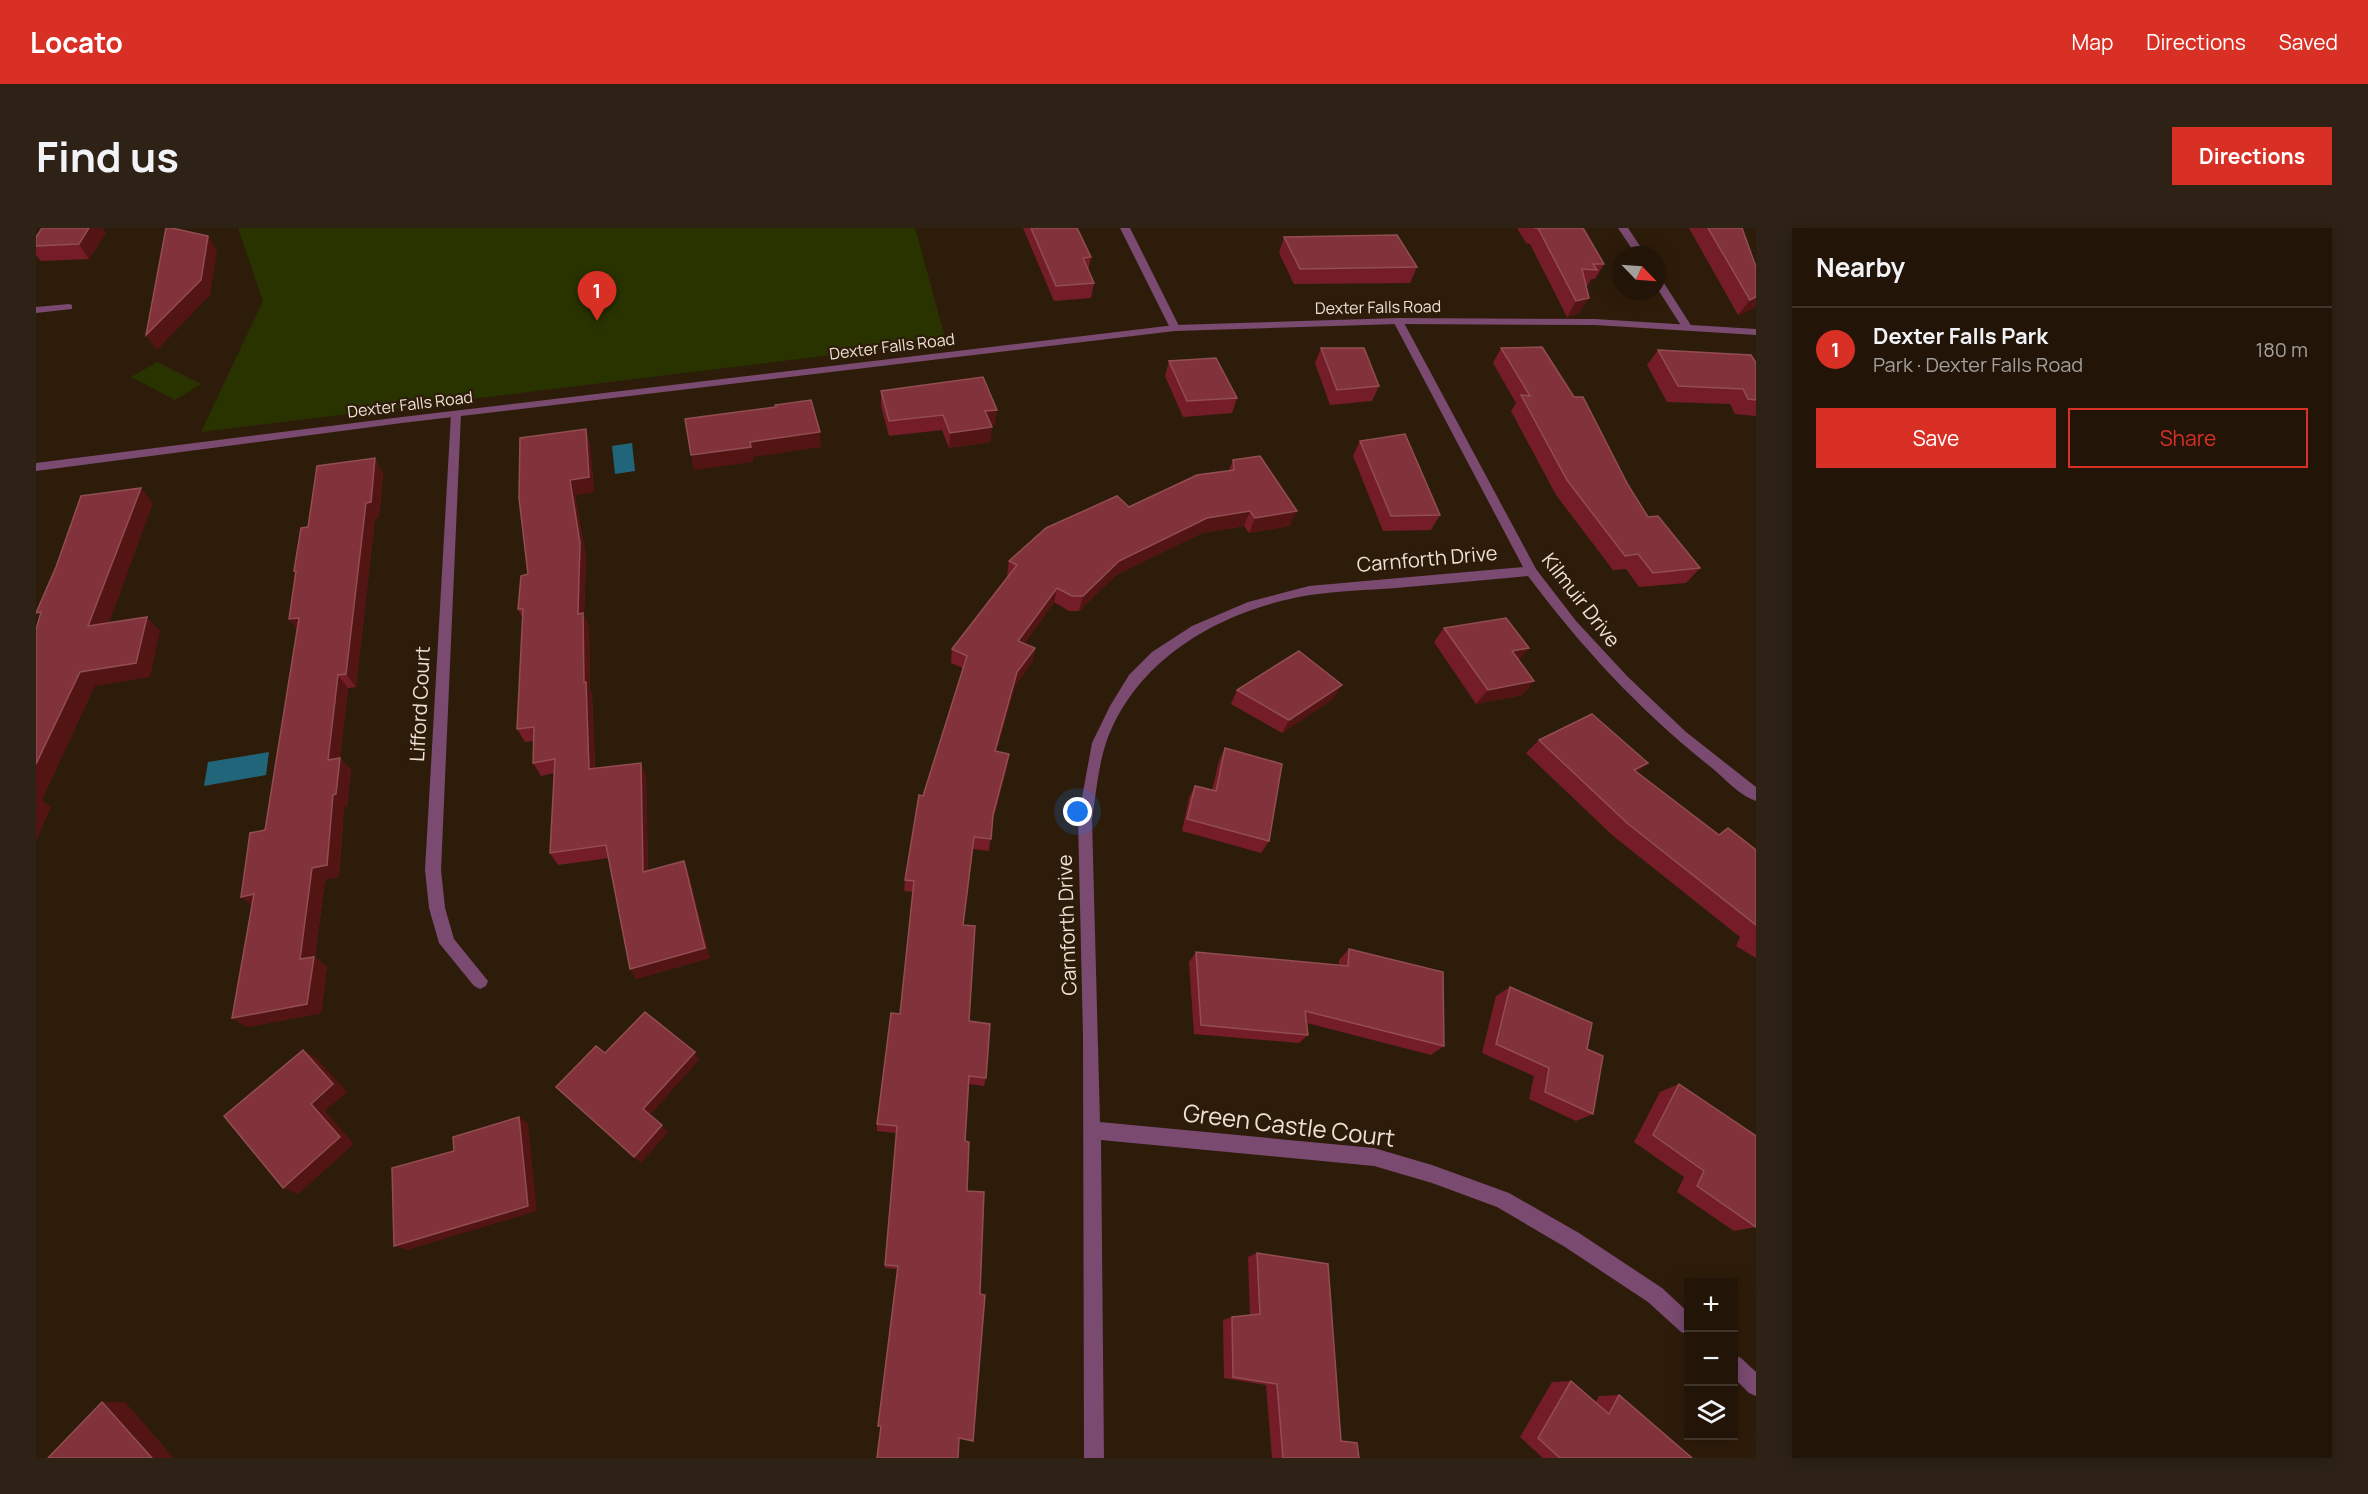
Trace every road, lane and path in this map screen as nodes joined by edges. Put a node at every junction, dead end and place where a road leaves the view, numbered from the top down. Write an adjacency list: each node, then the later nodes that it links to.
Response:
1 (1125, 228): 9 (street)
2 (1623, 228): 3 (street)
3 (1635, 246)
4 (1666, 294): 8 (street)
5 (69, 307): 6 (street)
6 (36, 310)
7 (1398, 321): 8 (street, Dexter Falls Road); 9 (street, Dexter Falls Road); 13 (street, Kilmuir Drive)
8 (1687, 327): 10 (street, Dexter Falls Road)
9 (1174, 328): 11 (street, Dexter Falls Road)
10 (1756, 332)
11 (456, 414): 12 (street, Dexter Falls Road); 15 (street, Lifford Court)
12 (36, 467)
13 (1531, 571): 14 (street, Kilmuir Drive); 16 (street, Carnforth Drive)
14 (1756, 795)
15 (480, 981)
16 (1092, 1130): 17 (street, Green Castle Court); 20 (street, Carnforth Drive)
17 (1684, 1321)
18 (1738, 1369): 19 (street)
19 (1756, 1386)
20 (1094, 1458)

